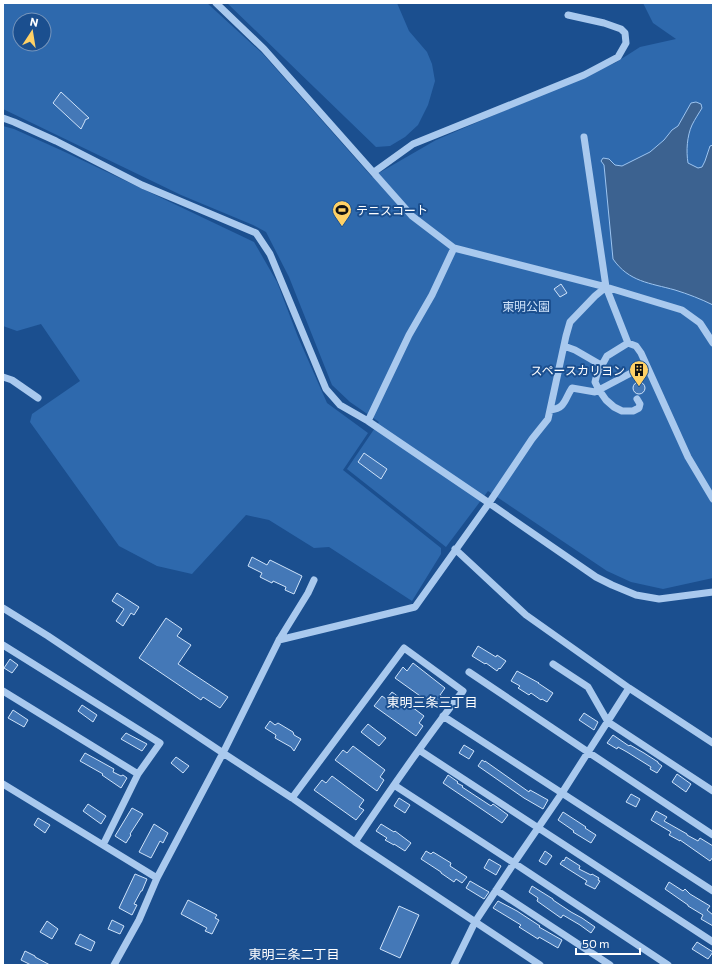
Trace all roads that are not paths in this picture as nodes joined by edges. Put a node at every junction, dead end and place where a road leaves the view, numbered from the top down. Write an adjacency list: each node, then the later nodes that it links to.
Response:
1 (216, 3): 5 (street)
2 (568, 15): 5 (street)
3 (3, 118): 18 (street)
4 (584, 137): 7 (street)
5 (374, 172): 6 (street)
6 (454, 248): 7 (street); 18 (street)
7 (606, 288): 8 (street); 9 (street); 10 (street)
8 (628, 343): 11 (street); 12 (street)
9 (713, 343)
10 (564, 346): 11 (street); 17 (street)
11 (601, 365): 14 (street)
12 (646, 365): 14 (street); 19 (street)
13 (3, 377): 15 (street)
14 (599, 390): 16 (street); 17 (street)
15 (38, 398)
16 (637, 399)
17 (550, 410): 20 (street)
18 (368, 421): 20 (street)
19 (713, 499)
20 (489, 503): 21 (street); 23 (street)
21 (455, 549): 25 (street); 29 (street)
22 (314, 580): 25 (street)
23 (713, 592)
24 (3, 608): 36 (street)
25 (280, 640): 36 (street)
26 (3, 646): 37 (street)
27 (553, 664): 32 (street)
28 (469, 672): 35 (street)
29 (629, 688): 32 (street); 33 (street)
30 (3, 691): 37 (street)
31 (443, 716): 34 (street); 41 (street); 42 (street)
32 (608, 722): 35 (street); 40 (street)
33 (713, 743)
34 (419, 750): 39 (street); 43 (street)
35 (588, 752): 41 (street); 44 (street)
36 (223, 753): 42 (street); 48 (street)
37 (138, 774): 46 (street)
38 (3, 784): 46 (street)
39 (394, 785): 45 (street); 47 (street)
40 (713, 791)
41 (562, 793): 43 (street); 50 (street)
42 (292, 798): 45 (street)
43 (538, 828): 47 (street); 52 (street)
44 (713, 835)
45 (355, 842): 51 (street)
46 (103, 845): 48 (street)
47 (514, 862): 49 (street); 57 (street)
48 (157, 878): 53 (street)
49 (496, 890): 51 (street); 56 (street)
50 (713, 891)
51 (475, 922): 54 (street); 55 (street)
52 (713, 942)
53 (114, 965)
54 (454, 965)
55 (540, 965)
56 (610, 965)
57 (668, 965)

